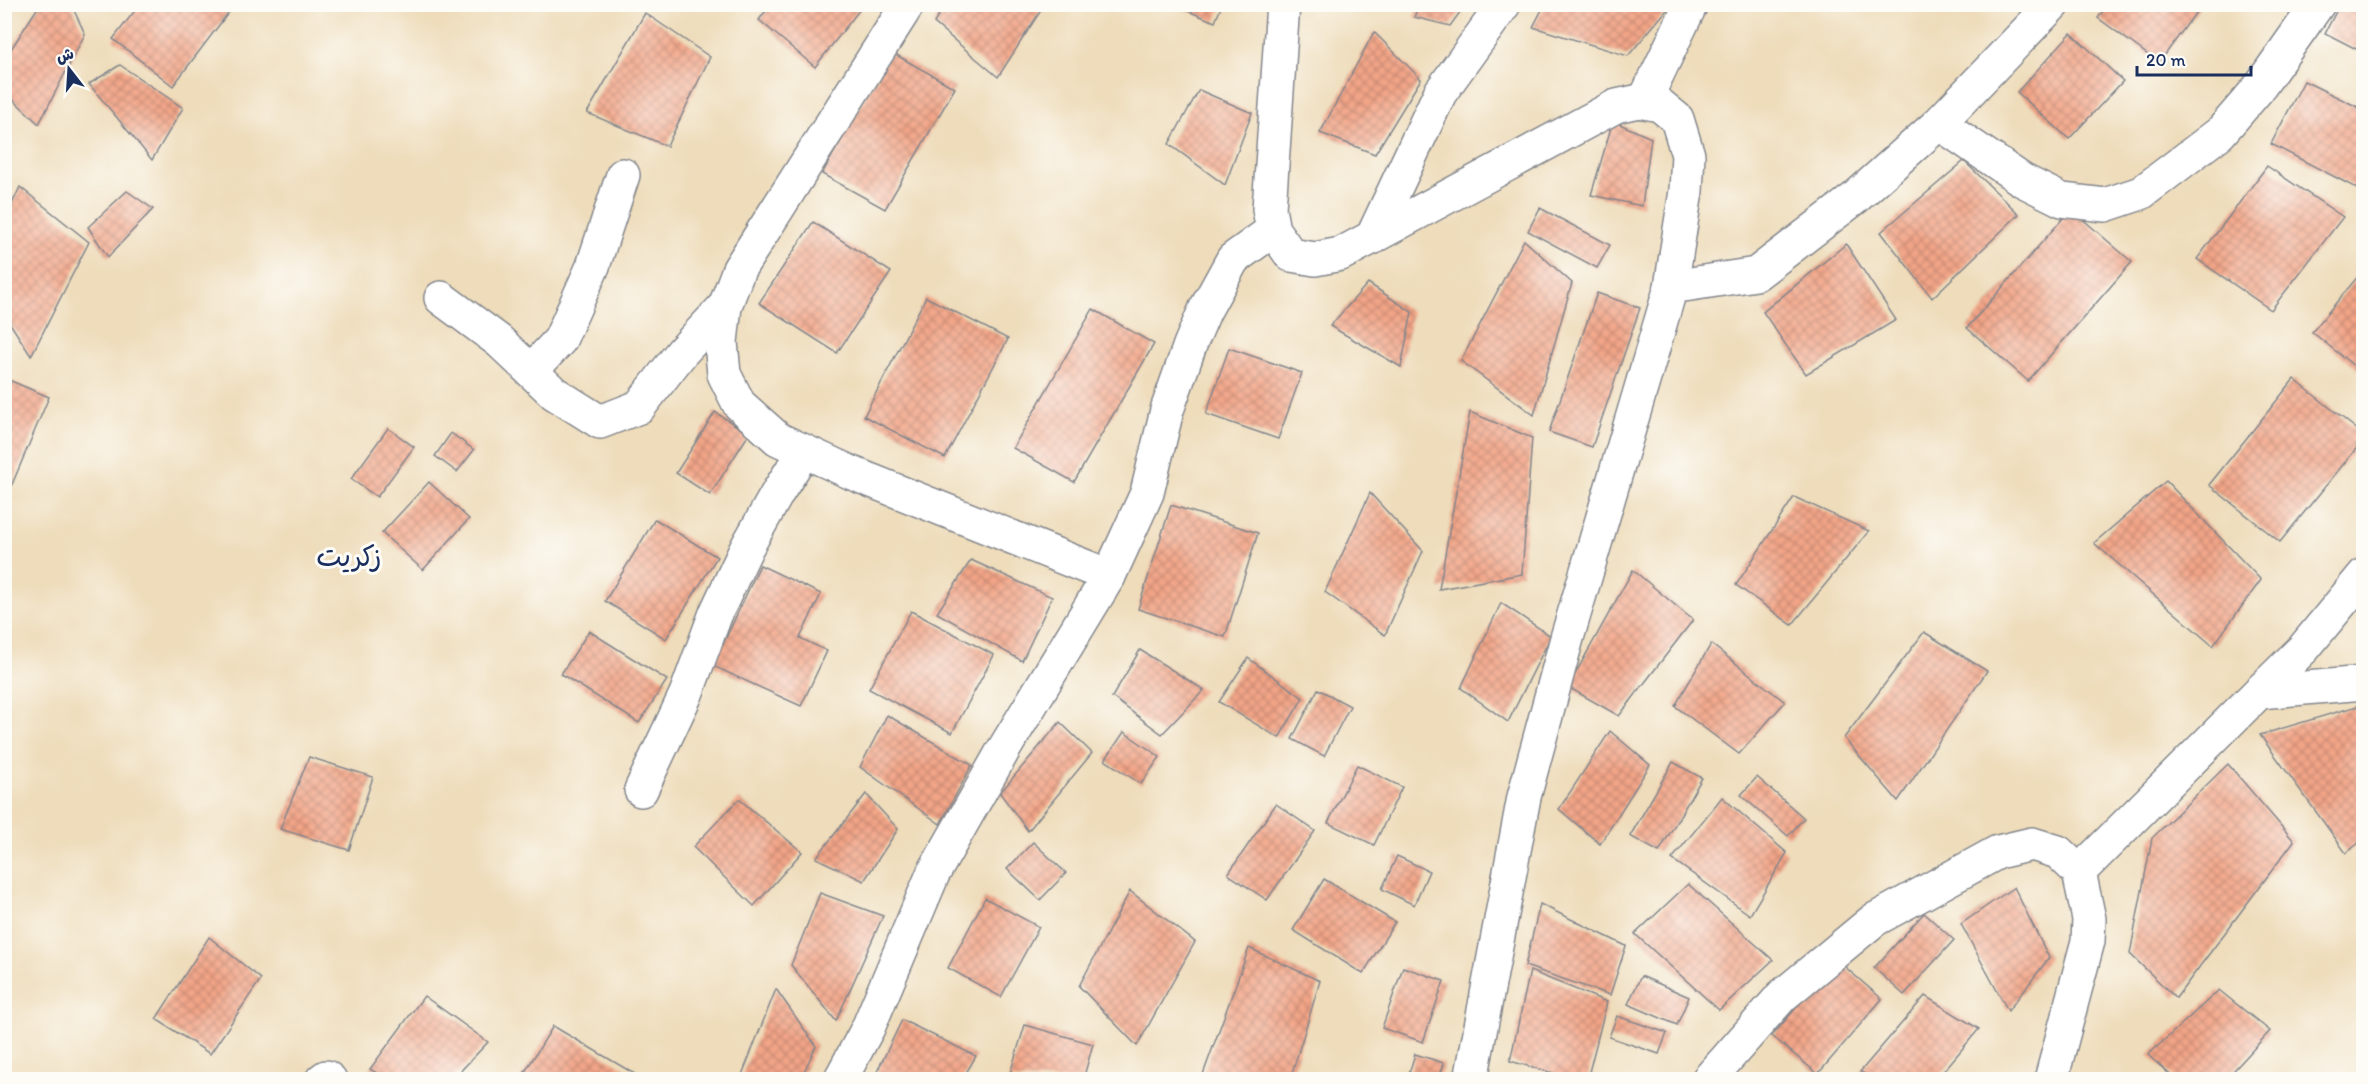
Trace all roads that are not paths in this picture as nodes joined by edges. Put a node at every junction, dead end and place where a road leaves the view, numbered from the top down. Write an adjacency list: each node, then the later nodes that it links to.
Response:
1 (908, 4): 14 (street)
2 (1282, 4): 10 (street)
3 (1504, 4): 11 (street)
4 (1691, 4): 7 (street)
5 (2053, 4): 8 (street)
6 (2318, 4): 8 (street)
7 (1644, 102): 11 (street); 12 (street)
8 (1939, 123): 12 (street)
9 (623, 175): 15 (street)
10 (1273, 230): 11 (street); 18 (street)
11 (1372, 238)
12 (1671, 287): 26 (street)
13 (441, 298): 15 (street)
14 (725, 306): 15 (street); 16 (street)
15 (531, 371)
16 (804, 451): 18 (street); 21 (street)
17 (2364, 575): 20 (street)
18 (1109, 576): 25 (street)
19 (2364, 683): 20 (street)
20 (2259, 692): 22 (street)
21 (640, 790)
22 (2079, 872): 27 (street); 28 (street)
23 (322, 1080): 24 (street)
24 (330, 1080)
25 (840, 1080)
26 (1472, 1080)
27 (1708, 1080)
28 (2051, 1080)

